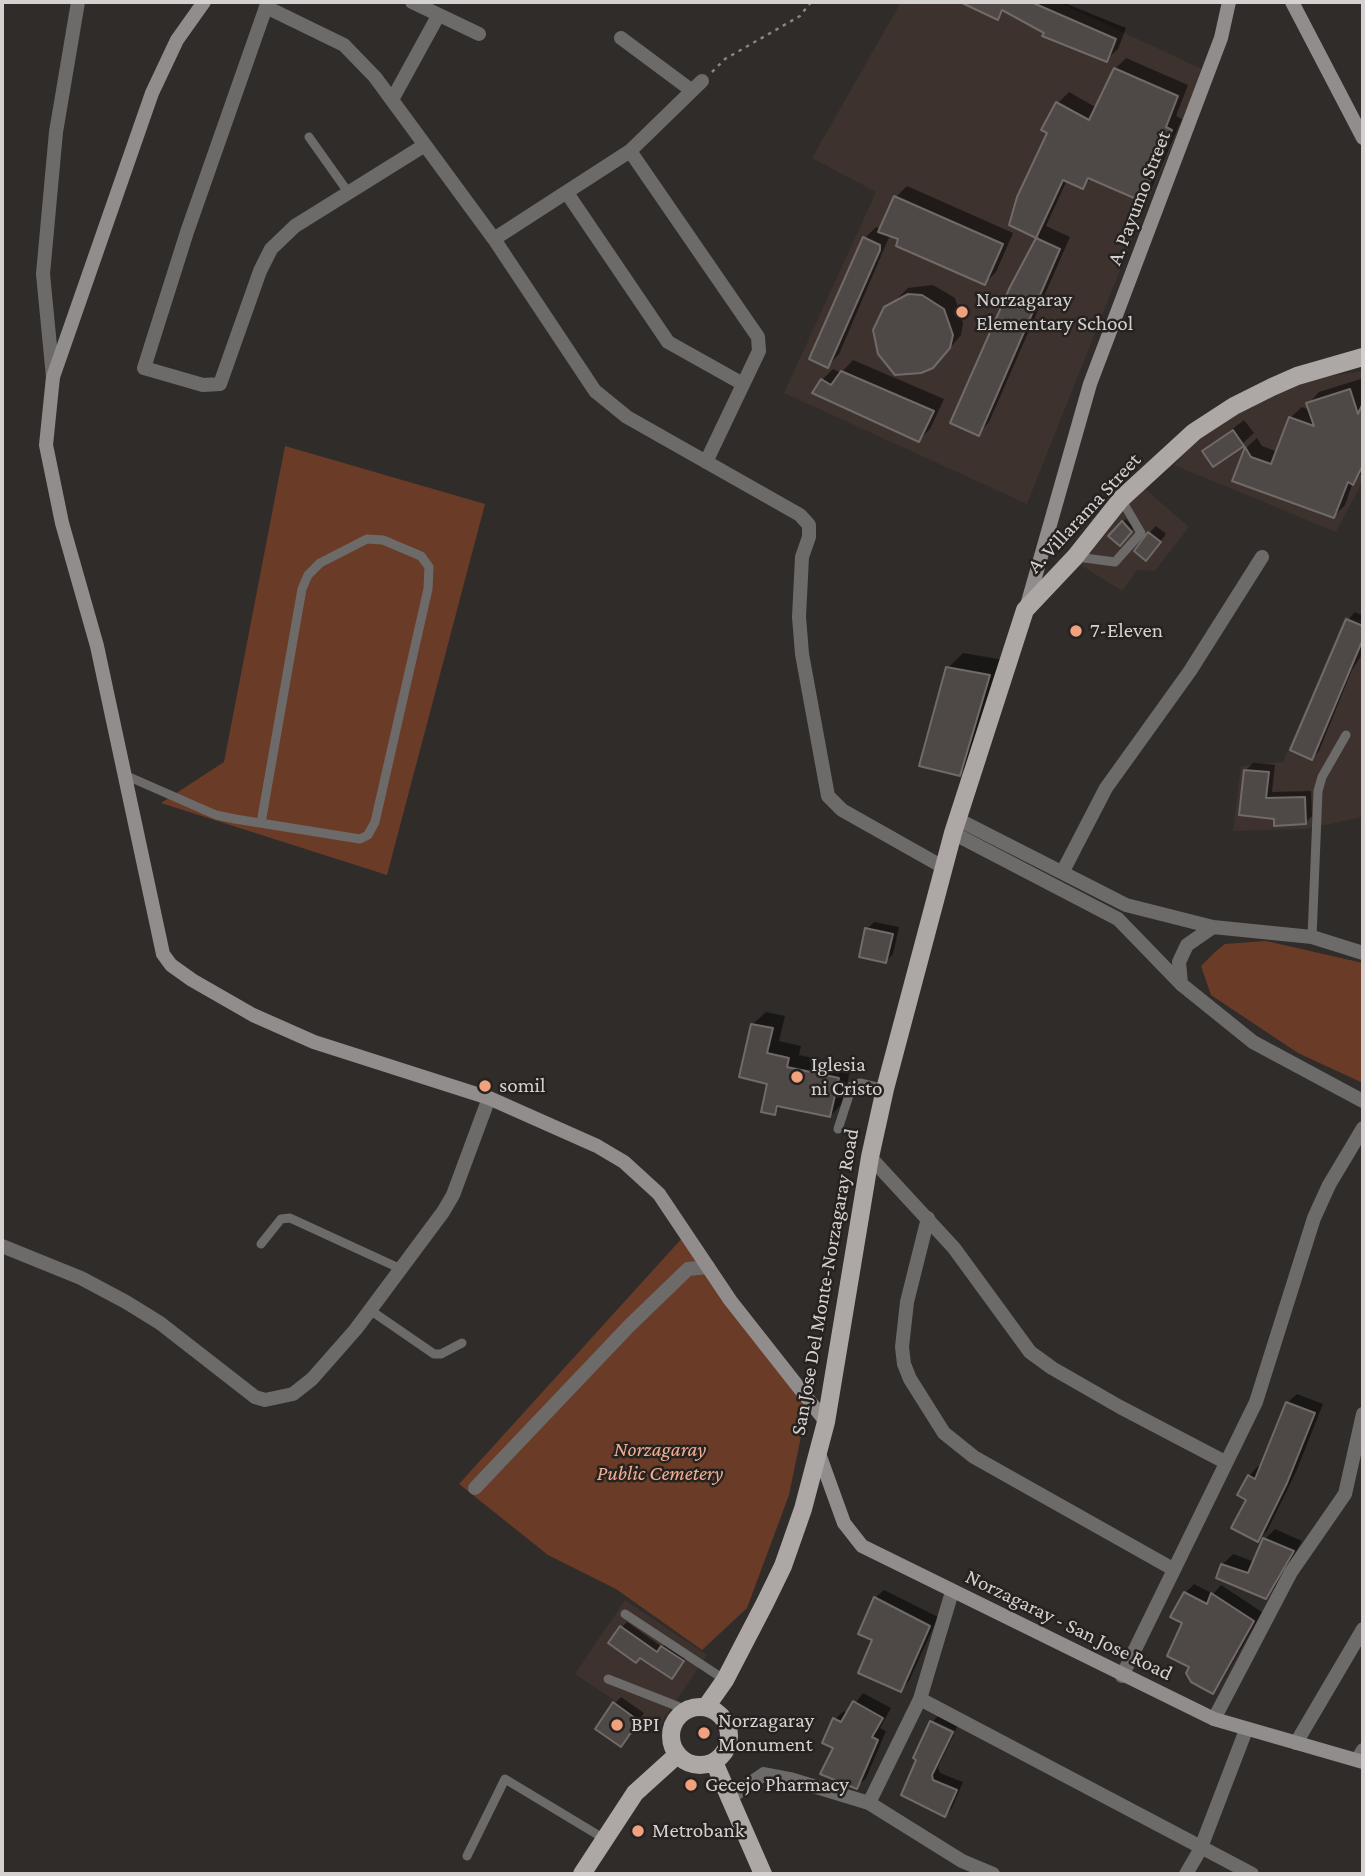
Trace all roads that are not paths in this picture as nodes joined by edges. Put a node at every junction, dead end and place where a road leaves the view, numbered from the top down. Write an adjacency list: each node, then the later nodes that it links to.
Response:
1 (78, 2): 19 (street)
2 (204, 2): 19 (street)
3 (412, 2): 7 (street)
4 (1229, 2): 25 (street, A. Payumo Street)
5 (1292, 2): 12 (street)
6 (262, 4): 10 (street); 15 (street)
7 (438, 16): 8 (street); 10 (street)
8 (479, 34)
9 (621, 38): 14 (street)
10 (393, 98): 13 (street)
11 (309, 137): 15 (lane)
12 (1363, 138)
13 (425, 145): 15 (street); 17 (street)
14 (630, 151): 16 (street); 20 (street)
15 (348, 192)
16 (567, 193): 17 (street); 20 (street)
17 (494, 239): 21 (street)
18 (1363, 357): 22 (main road, A. Villarama Street)
19 (53, 377): 27 (street)
20 (743, 384): 21 (street)
21 (706, 462): 30 (street)
22 (1121, 499): 23 (main road, A. Villarama Street); 23 (lane)
23 (1075, 557): 25 (main road, A. Villarama Street)
24 (1262, 557): 31 (street)
25 (1025, 610): 29 (main road, San Jose Del Monte-Norzagaray Road)
26 (1346, 735): 33 (lane)
27 (127, 776): 28 (lane); 37 (street)
28 (261, 823): 28 (lane)
29 (955, 826): 30 (main road, San Jose Del Monte-Norzagaray Road); 31 (street); 35 (street)
30 (943, 867): 36 (main road, San Jose Del Monte-Norzagaray Road)
31 (1063, 871): 32 (street)
32 (1213, 927): 33 (street); 35 (street)
33 (1312, 937): 34 (street)
34 (1363, 953)
35 (1181, 984): 38 (street)
36 (885, 1089): 40 (lane); 41 (main road, San Jose Del Monte-Norzagaray Road)
37 (489, 1098): 45 (street); 46 (street)
38 (1363, 1101)
39 (1363, 1128): 52 (street)
40 (838, 1129)
41 (870, 1157): 42 (street); 50 (main road, San Jose Del Monte-Norzagaray Road)
42 (928, 1218): 52 (street); 54 (street)
43 (261, 1244): 46 (lane)
44 (2, 1246): 47 (street)
45 (708, 1267): 50 (street); 53 (street)
46 (401, 1269): 47 (street)
47 (370, 1310): 48 (lane)
48 (462, 1343)
49 (1363, 1414): 64 (street)
50 (826, 1422): 51 (main road, San Jose Del Monte-Norzagaray Road)
51 (818, 1451): 55 (street, Norzagaray - San Jose Road); 60 (main road, San Jose Del Monte-Norzagaray Road)
52 (1225, 1462): 54 (street)
53 (475, 1488)
54 (1173, 1569): 58 (street)
55 (952, 1592): 58 (street, Norzagaray - San Jose Road); 61 (street)
56 (625, 1614): 60 (lane)
57 (1363, 1629): 66 (street)
58 (1122, 1676): 64 (street, Norzagaray - San Jose Road)
59 (608, 1679): 63 (lane)
60 (725, 1680): 62 (main road, San Jose Del Monte-Norzagaray Road)
61 (920, 1699): 71 (street); 73 (street)
62 (706, 1707): 63 (main road); 69 (main road)
63 (687, 1710): 67 (main road)
64 (1214, 1719): 65 (street, Norzagaray - San Jose Road)
65 (1246, 1730): 66 (street, Norzagaray - San Jose Road); 73 (street)
66 (1296, 1744): 68 (street, Norzagaray - San Jose Road)
67 (677, 1755): 69 (main road); 72 (main road)
68 (1361, 1757)
69 (714, 1762): 70 (main road)
70 (728, 1799): 71 (street); 77 (main road)
71 (869, 1803): 75 (street)
72 (603, 1838): 74 (lane); 76 (main road)
73 (1200, 1850): 79 (street); 80 (street)
74 (467, 1856)
75 (962, 1868): 78 (street)
76 (582, 1874)
77 (762, 1874)
78 (993, 1874)
79 (1186, 1874)
80 (1252, 1874)

